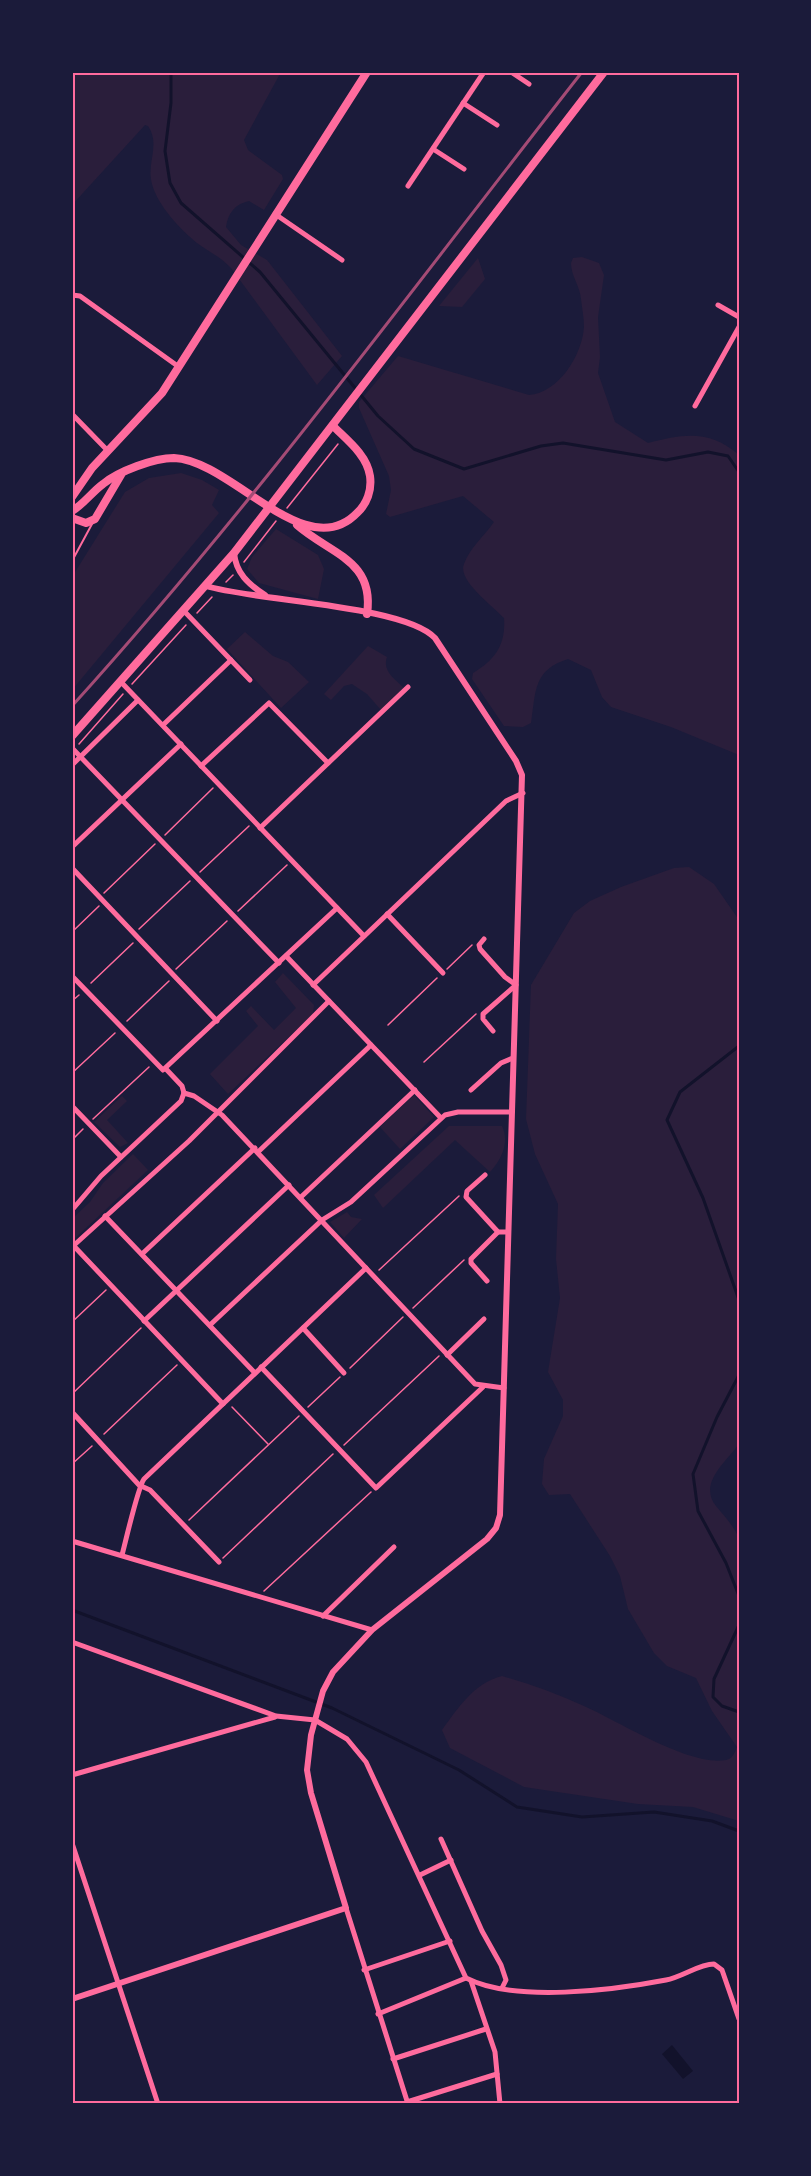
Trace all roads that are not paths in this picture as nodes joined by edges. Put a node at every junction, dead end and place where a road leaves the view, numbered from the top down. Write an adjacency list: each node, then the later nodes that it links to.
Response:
1 (367, 72): 11 (main road)
2 (484, 72): 6 (street)
3 (511, 72): 5 (street)
4 (604, 72): 20 (main road)
5 (529, 84)
6 (463, 103): 7 (street); 8 (street)
7 (497, 125)
8 (433, 149): 9 (street); 10 (street)
9 (464, 169)
10 (408, 186)
11 (275, 214): 12 (street); 17 (main road)
12 (342, 260)
13 (72, 295): 17 (street)
14 (718, 305): 15 (street)
15 (739, 317)
16 (739, 327): 18 (street)
17 (179, 367): 21 (main road)
18 (695, 406)
19 (72, 414): 21 (street)
20 (333, 426): 25 (main road); 28 (main road)
21 (108, 451): 23 (main road)
22 (121, 475): 24 (main road); 25 (main road); 27 (main road)
23 (72, 497)
24 (72, 511)
25 (286, 515): 33 (main road)
26 (72, 518): 27 (main road)
27 (95, 519): 29 (lane)
28 (234, 553): 30 (main road); 31 (street)
29 (72, 561)
30 (206, 586): 31 (street); 32 (main road)
31 (265, 596): 33 (street)
32 (184, 611): 34 (street); 36 (main road)
33 (367, 614): 47 (street)
34 (231, 660): 35 (street); 39 (street)
35 (250, 680)
36 (124, 685): 38 (street); 40 (main road)
37 (408, 687): 44 (street)
38 (138, 700): 39 (street); 43 (street)
39 (163, 726): 41 (street)
40 (72, 736)
41 (181, 744): 46 (street); 48 (street)
42 (73, 749): 43 (street)
43 (81, 756): 45 (street); 48 (street)
44 (328, 763): 46 (street); 49 (street)
45 (72, 765)
46 (201, 766): 49 (street)
47 (523, 793): 53 (street); 61 (street)
48 (122, 799): 50 (street); 57 (street)
49 (261, 828): 52 (street)
50 (72, 847)
51 (72, 868): 63 (street)
52 (337, 908): 54 (street); 56 (street)
53 (387, 914): 54 (street); 58 (street)
54 (364, 936): 60 (street)
55 (484, 939): 61 (street)
56 (286, 956): 57 (street); 60 (street)
57 (279, 963): 63 (street)
58 (443, 973)
59 (72, 976): 67 (street)
60 (313, 985): 62 (street)
61 (516, 985): 64 (street); 66 (street)
62 (329, 1001): 65 (street); 72 (street)
63 (217, 1021): 67 (street)
64 (493, 1031)
65 (371, 1045): 68 (street); 75 (street)
66 (513, 1058): 69 (street); 73 (street)
67 (165, 1070): 70 (street)
68 (415, 1090): 74 (street); 79 (street)
69 (471, 1090)
70 (184, 1094): 72 (street); 76 (street)
71 (72, 1106): 76 (street)
72 (218, 1111): 75 (street); 81 (street)
73 (512, 1112): 74 (street); 84 (street)
74 (441, 1118): 82 (street)
75 (256, 1150): 78 (street); 86 (street)
76 (121, 1157): 80 (street)
77 (485, 1175): 83 (street)
78 (289, 1185): 79 (street); 89 (street)
79 (300, 1197): 82 (street)
80 (72, 1210)
81 (105, 1216): 85 (street); 86 (street)
82 (322, 1220): 87 (street); 92 (street)
83 (498, 1232): 84 (street); 88 (street)
84 (508, 1232): 99 (street)
85 (72, 1246): 91 (street)
86 (142, 1254): 89 (street)
87 (366, 1268): 93 (street); 94 (street)
88 (487, 1281)
89 (176, 1290): 91 (street); 92 (street)
90 (484, 1319): 94 (street)
91 (145, 1322): 100 (street)
92 (210, 1325): 96 (street)
93 (303, 1328): 95 (street); 97 (street)
94 (446, 1353): 98 (street)
95 (261, 1367): 96 (street); 98 (street)
96 (255, 1373): 100 (street)
97 (344, 1373)
98 (483, 1387): 99 (street)
99 (504, 1388): 108 (street)
100 (225, 1402): 102 (street)
101 (72, 1412): 102 (street)
102 (139, 1485): 105 (street); 106 (street)
103 (72, 1541): 105 (street)
104 (394, 1547): 107 (street)
105 (122, 1555): 107 (street)
106 (219, 1562)
107 (323, 1616): 108 (street)
108 (372, 1630): 111 (street)
109 (72, 1642): 110 (street)
110 (276, 1716): 111 (street); 112 (street)
111 (315, 1720): 116 (street); 117 (street)
112 (72, 1775)
113 (441, 1839): 115 (street)
114 (72, 1843): 121 (street)
115 (451, 1860): 116 (street); 122 (street)
116 (420, 1875): 118 (street)
117 (346, 1908): 119 (street); 121 (street)
118 (450, 1941): 119 (street); 120 (street)
119 (364, 1970): 124 (street)
120 (469, 1979): 122 (street); 124 (street); 126 (street)
121 (118, 1983): 123 (street); 130 (street)
122 (502, 1988): 125 (street)
123 (72, 1999)
124 (378, 2014): 127 (street)
125 (739, 2019)
126 (486, 2029): 127 (street); 128 (street)
127 (393, 2059): 129 (street)
128 (497, 2074): 129 (street); 131 (street)
129 (407, 2103)
130 (158, 2104)
131 (500, 2104)

